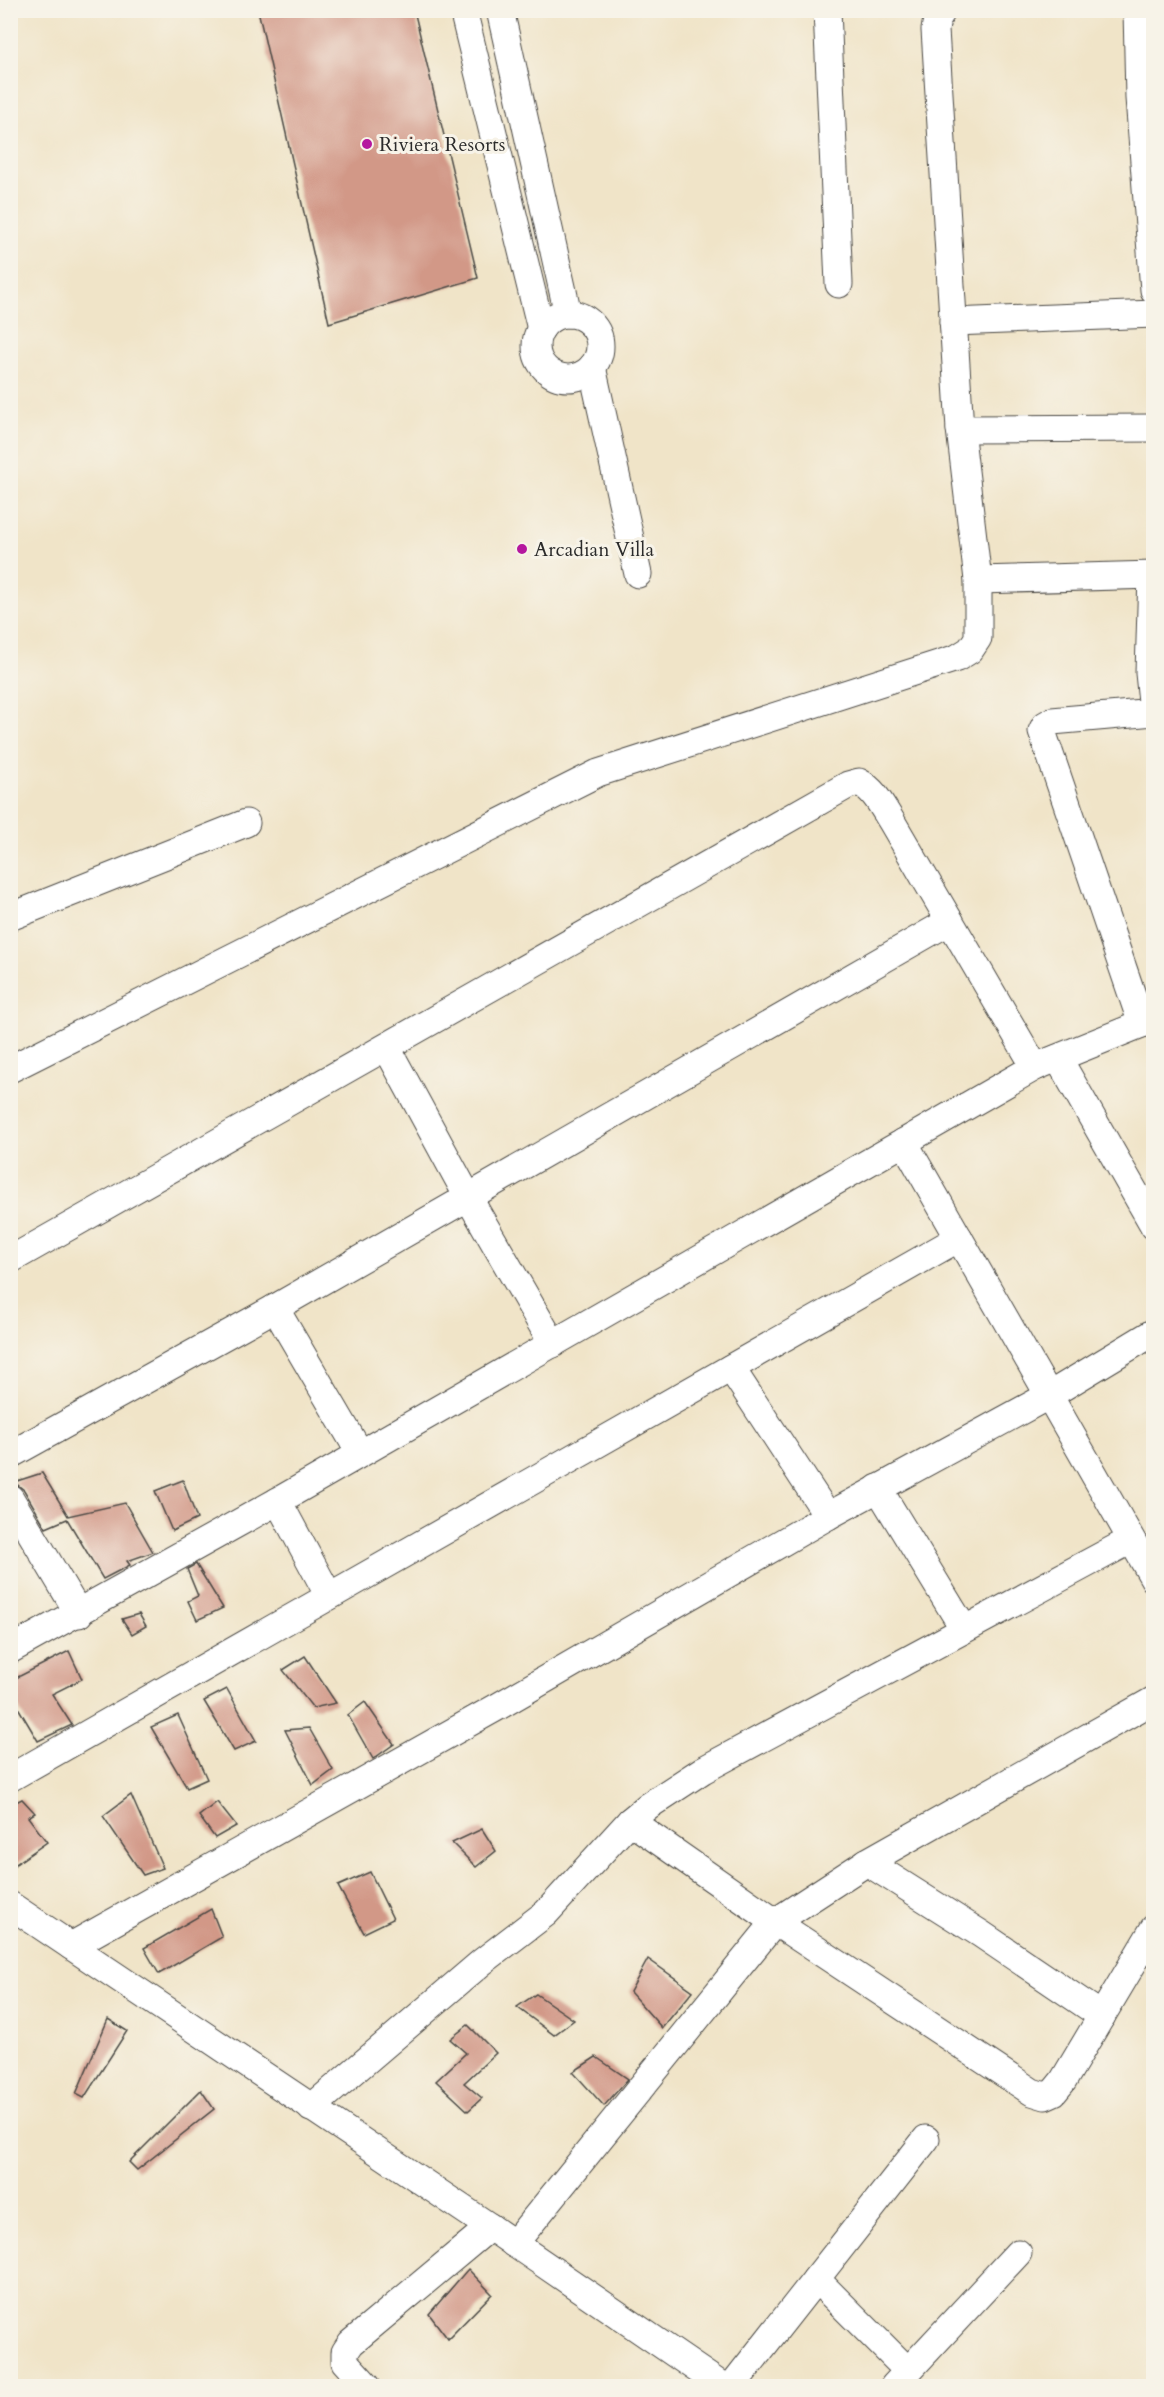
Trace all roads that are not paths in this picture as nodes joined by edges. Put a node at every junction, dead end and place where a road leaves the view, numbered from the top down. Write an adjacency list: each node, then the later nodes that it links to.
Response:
1 (463, 10): 7 (street)
2 (500, 10): 6 (street)
3 (827, 10): 9 (street)
4 (943, 10): 13 (street)
5 (1137, 10): 8 (street)
6 (508, 43): 7 (street); 11 (street)
7 (472, 48): 14 (street)
8 (1146, 97): 10 (street)
9 (838, 284)
10 (1154, 290)
11 (568, 314): 14 (street); 15 (street)
12 (1154, 314): 13 (street)
13 (953, 322): 17 (street)
14 (541, 328): 15 (street)
15 (592, 367): 18 (street)
16 (1154, 428): 17 (street)
17 (960, 429): 20 (street)
18 (638, 574)
19 (1153, 575): 20 (street); 21 (street)
20 (978, 580): 28 (street)
21 (1153, 712): 25 (street)
22 (246, 823): 23 (street)
23 (10, 917)
24 (950, 921): 26 (street); 27 (street); 30 (street)
25 (1148, 1021): 27 (street)
26 (387, 1048): 30 (street); 33 (street)
27 (1046, 1062): 29 (street); 31 (street)
28 (10, 1069)
29 (904, 1142): 32 (street); 36 (street)
30 (468, 1197): 34 (street); 36 (street)
31 (1154, 1226)
32 (959, 1238): 37 (street); 38 (street)
33 (10, 1260)
34 (275, 1308): 39 (street); 40 (street)
35 (1154, 1332): 38 (street)
36 (553, 1344): 39 (street)
37 (731, 1368): 44 (street); 47 (street)
38 (1048, 1396): 41 (street); 45 (street)
39 (360, 1453): 43 (street)
40 (10, 1455)
41 (878, 1488): 44 (street); 49 (street)
42 (10, 1498): 48 (street)
43 (278, 1501): 47 (street); 48 (street)
44 (828, 1516): 58 (street)
45 (1131, 1540): 46 (street); 49 (street)
46 (1154, 1579)
47 (329, 1596): 52 (street)
48 (79, 1614): 50 (street)
49 (964, 1629): 53 (street)
50 (10, 1650)
51 (1154, 1700): 54 (street)
52 (10, 1778)
53 (630, 1821): 56 (street); 60 (street)
54 (867, 1862): 56 (street); 59 (street)
55 (10, 1905): 58 (street)
56 (774, 1922): 59 (street); 63 (street)
57 (1154, 1928): 59 (street)
58 (71, 1946): 60 (street)
59 (1102, 2016)
60 (311, 2108): 62 (street)
61 (926, 2139): 65 (street)
62 (490, 2227): 63 (street); 67 (street)
63 (514, 2244): 68 (street)
64 (1018, 2253): 66 (street)
65 (816, 2279): 66 (street); 69 (street)
66 (901, 2379)
67 (367, 2386)
68 (722, 2386)
69 (732, 2386)

